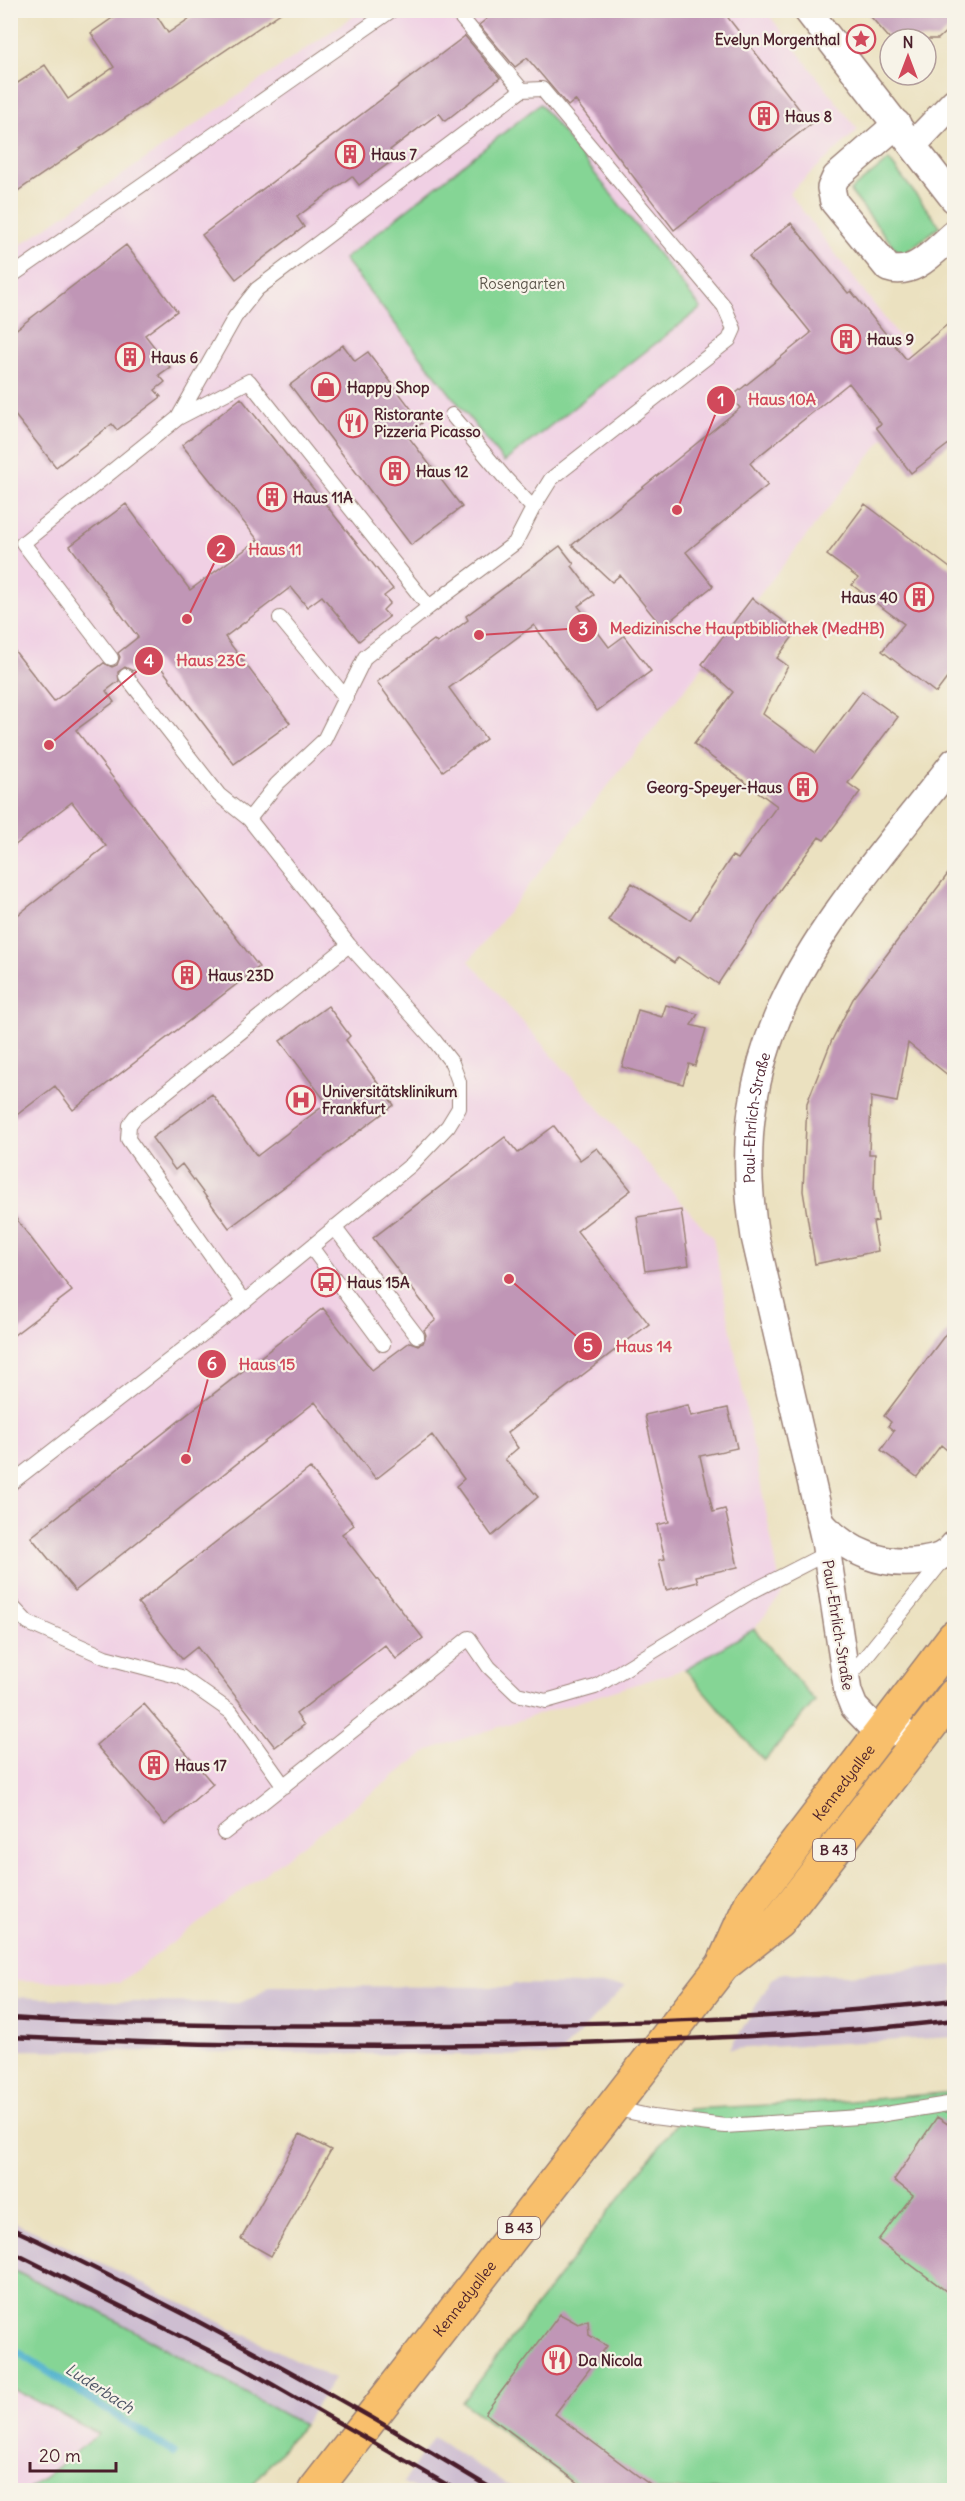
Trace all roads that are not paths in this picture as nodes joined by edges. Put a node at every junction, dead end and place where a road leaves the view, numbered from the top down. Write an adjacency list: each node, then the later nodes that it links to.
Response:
1 (392, 10): 9 (lane)
2 (455, 10): 4 (lane)
3 (807, 10): 6 (street)
4 (522, 90): 11 (lane); 12 (lane)
5 (954, 102): 6 (street)
6 (905, 134): 7 (street); 8 (street)
7 (954, 199)
8 (954, 234)
9 (10, 277)
10 (452, 414): 12 (lane)
11 (178, 418): 13 (lane); 15 (lane)
12 (533, 507): 13 (lane)
13 (429, 607): 17 (lane)
14 (280, 618): 17 (lane)
15 (111, 658)
16 (126, 676): 19 (lane)
17 (346, 698): 19 (lane)
18 (954, 762): 27 (street, Paul-Ehrlich-Straße)
19 (249, 819): 20 (lane)
20 (350, 945): 21 (lane); 23 (lane)
21 (334, 1227): 22 (lane); 24 (lane)
22 (311, 1247): 23 (lane); 25 (lane)
23 (244, 1302): 26 (lane)
24 (417, 1336)
25 (383, 1344)
26 (10, 1484)
27 (821, 1523): 28 (street, Paul-Ehrlich-Straße); 29 (street, Paul-Ehrlich-Straße)
28 (951, 1550): 32 (lane)
29 (827, 1553): 32 (street, Paul-Ehrlich-Straße); 36 (lane)
30 (10, 1604): 36 (lane)
31 (954, 1637): 35 (main road, Kennedyallee / B 43)
32 (846, 1682): 35 (street, Paul-Ehrlich-Straße)
33 (954, 1695): 34 (main road, Kennedyallee / B 43)
34 (933, 1723): 35 (street); 38 (main road, Kennedyallee / B 43)
35 (880, 1734): 38 (main road, Kennedyallee / B 43)
36 (284, 1786): 37 (lane)
37 (224, 1833)
38 (723, 1965): 40 (main road, Kennedyallee / B 43)
39 (954, 2103): 40 (lane)
40 (612, 2108): 41 (main road, Kennedyallee / B 43)
41 (315, 2490)

